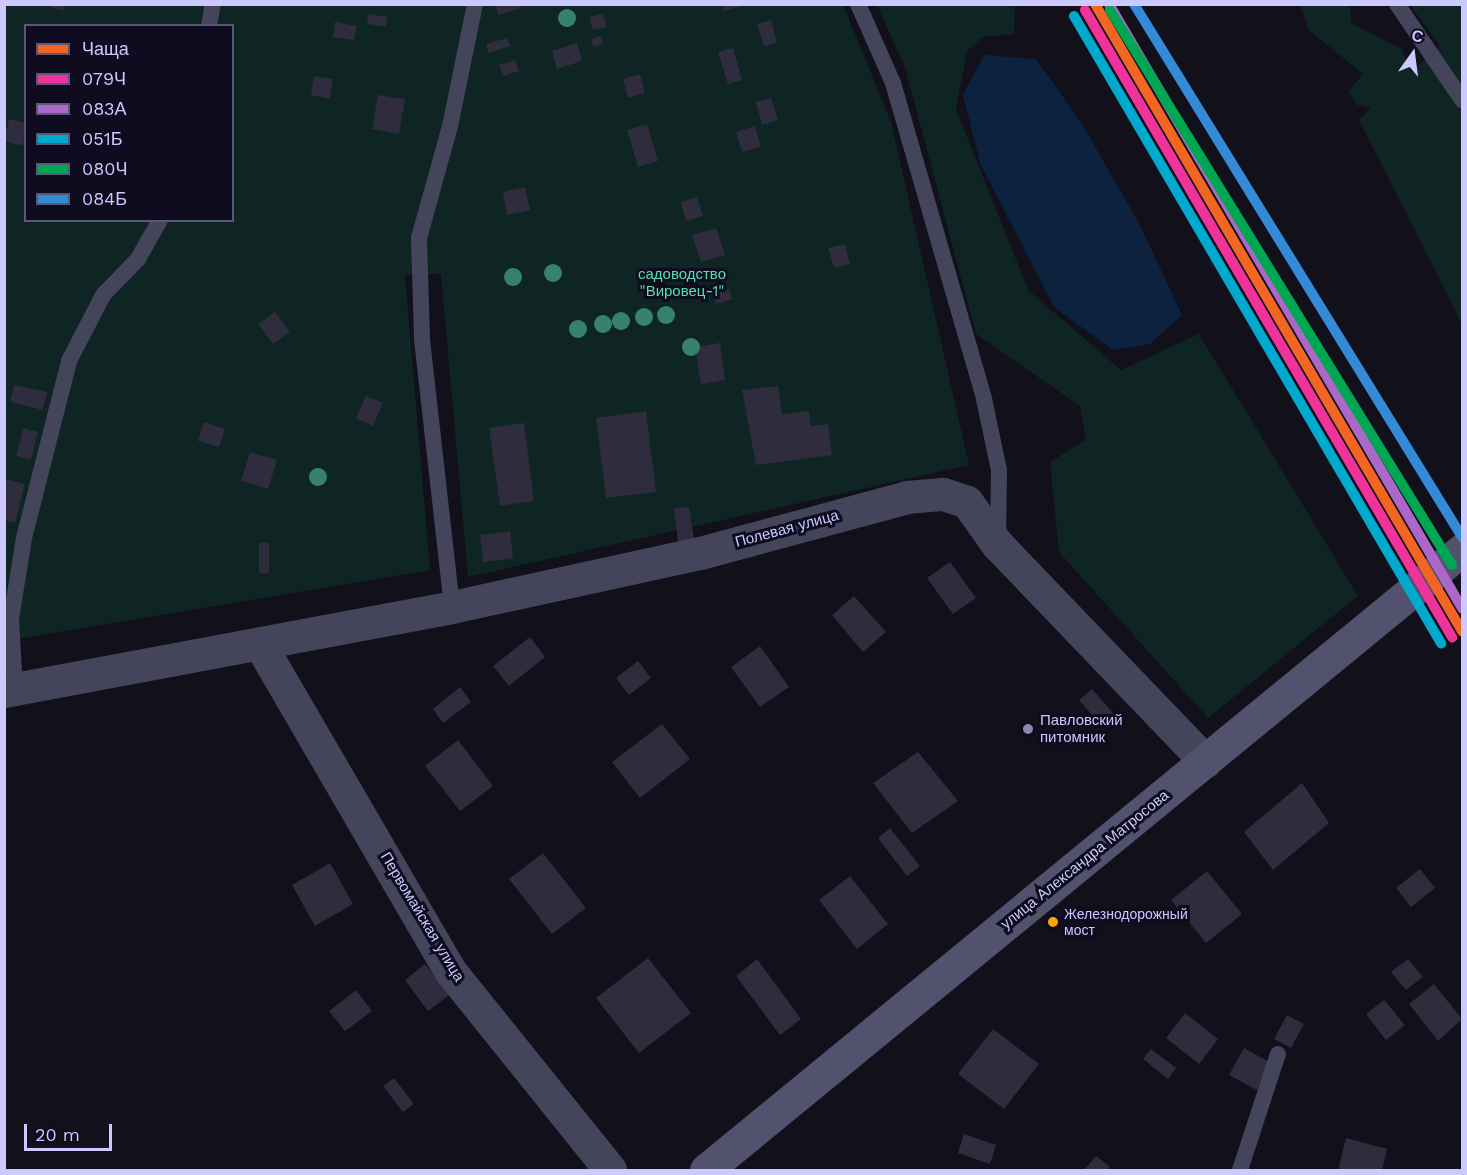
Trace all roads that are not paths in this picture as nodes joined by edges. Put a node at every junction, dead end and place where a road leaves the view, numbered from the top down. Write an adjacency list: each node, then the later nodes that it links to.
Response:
1 (213, 4): 5 (lane)
2 (475, 4): 10 (lane)
3 (858, 4): 8 (lane)
4 (1397, 4): 6 (lane)
5 (209, 24)
6 (1462, 100)
7 (159, 222): 12 (lane)
8 (997, 544): 10 (street, Полевая улица); 13 (street, Полевая улица)
9 (1462, 550): 13 (main road, улица Александра Матросова)
10 (452, 607): 11 (street, Полевая улица)
11 (261, 646): 12 (street, Полевая улица); 15 (street, Первомайская улица)
12 (10, 690)
13 (1205, 761): 16 (main road, улица Александра Матросова)
14 (1278, 1054): 17 (lane)
15 (610, 1170)
16 (706, 1170)
17 (1240, 1170)

